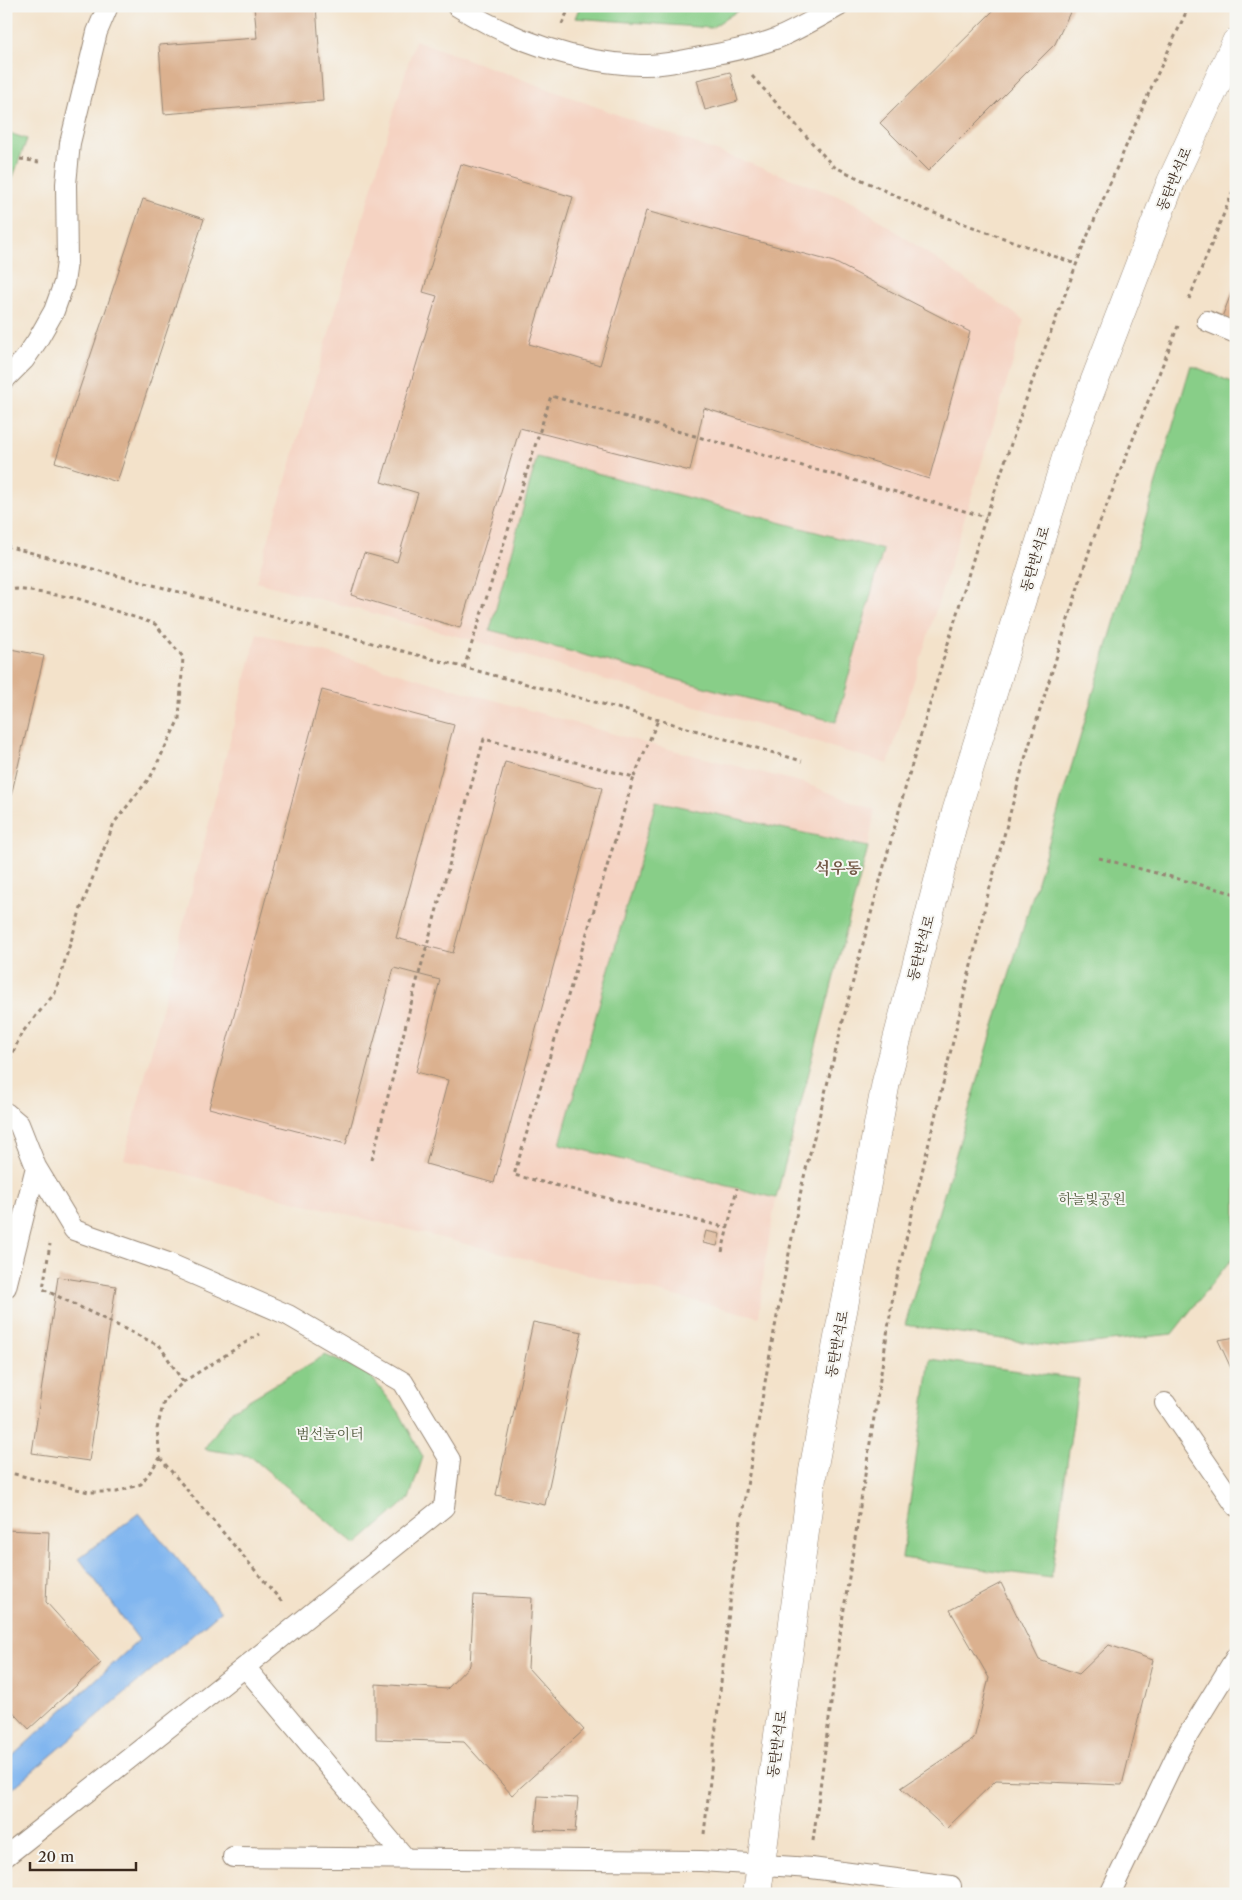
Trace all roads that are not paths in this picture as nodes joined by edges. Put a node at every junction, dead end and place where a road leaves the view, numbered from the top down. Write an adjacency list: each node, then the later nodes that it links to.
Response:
1 (108, 6): 7 (lane)
2 (457, 6): 3 (lane)
3 (839, 6)
4 (1236, 42): 18 (street, 동탄반석로)
5 (1207, 321): 6 (lane)
6 (1236, 333)
7 (6, 378)
8 (6, 1113): 9 (lane)
9 (36, 1168): 10 (lane); 14 (lane)
10 (6, 1287)
11 (1165, 1403): 12 (lane)
12 (1236, 1506)
13 (1236, 1657): 21 (lane)
14 (245, 1668): 15 (lane); 17 (lane)
15 (6, 1856)
16 (233, 1857): 17 (lane)
17 (406, 1859): 18 (lane)
18 (761, 1864): 19 (lane); 20 (street, 동탄반석로)
19 (951, 1886)
20 (757, 1894)
21 (1110, 1894)

